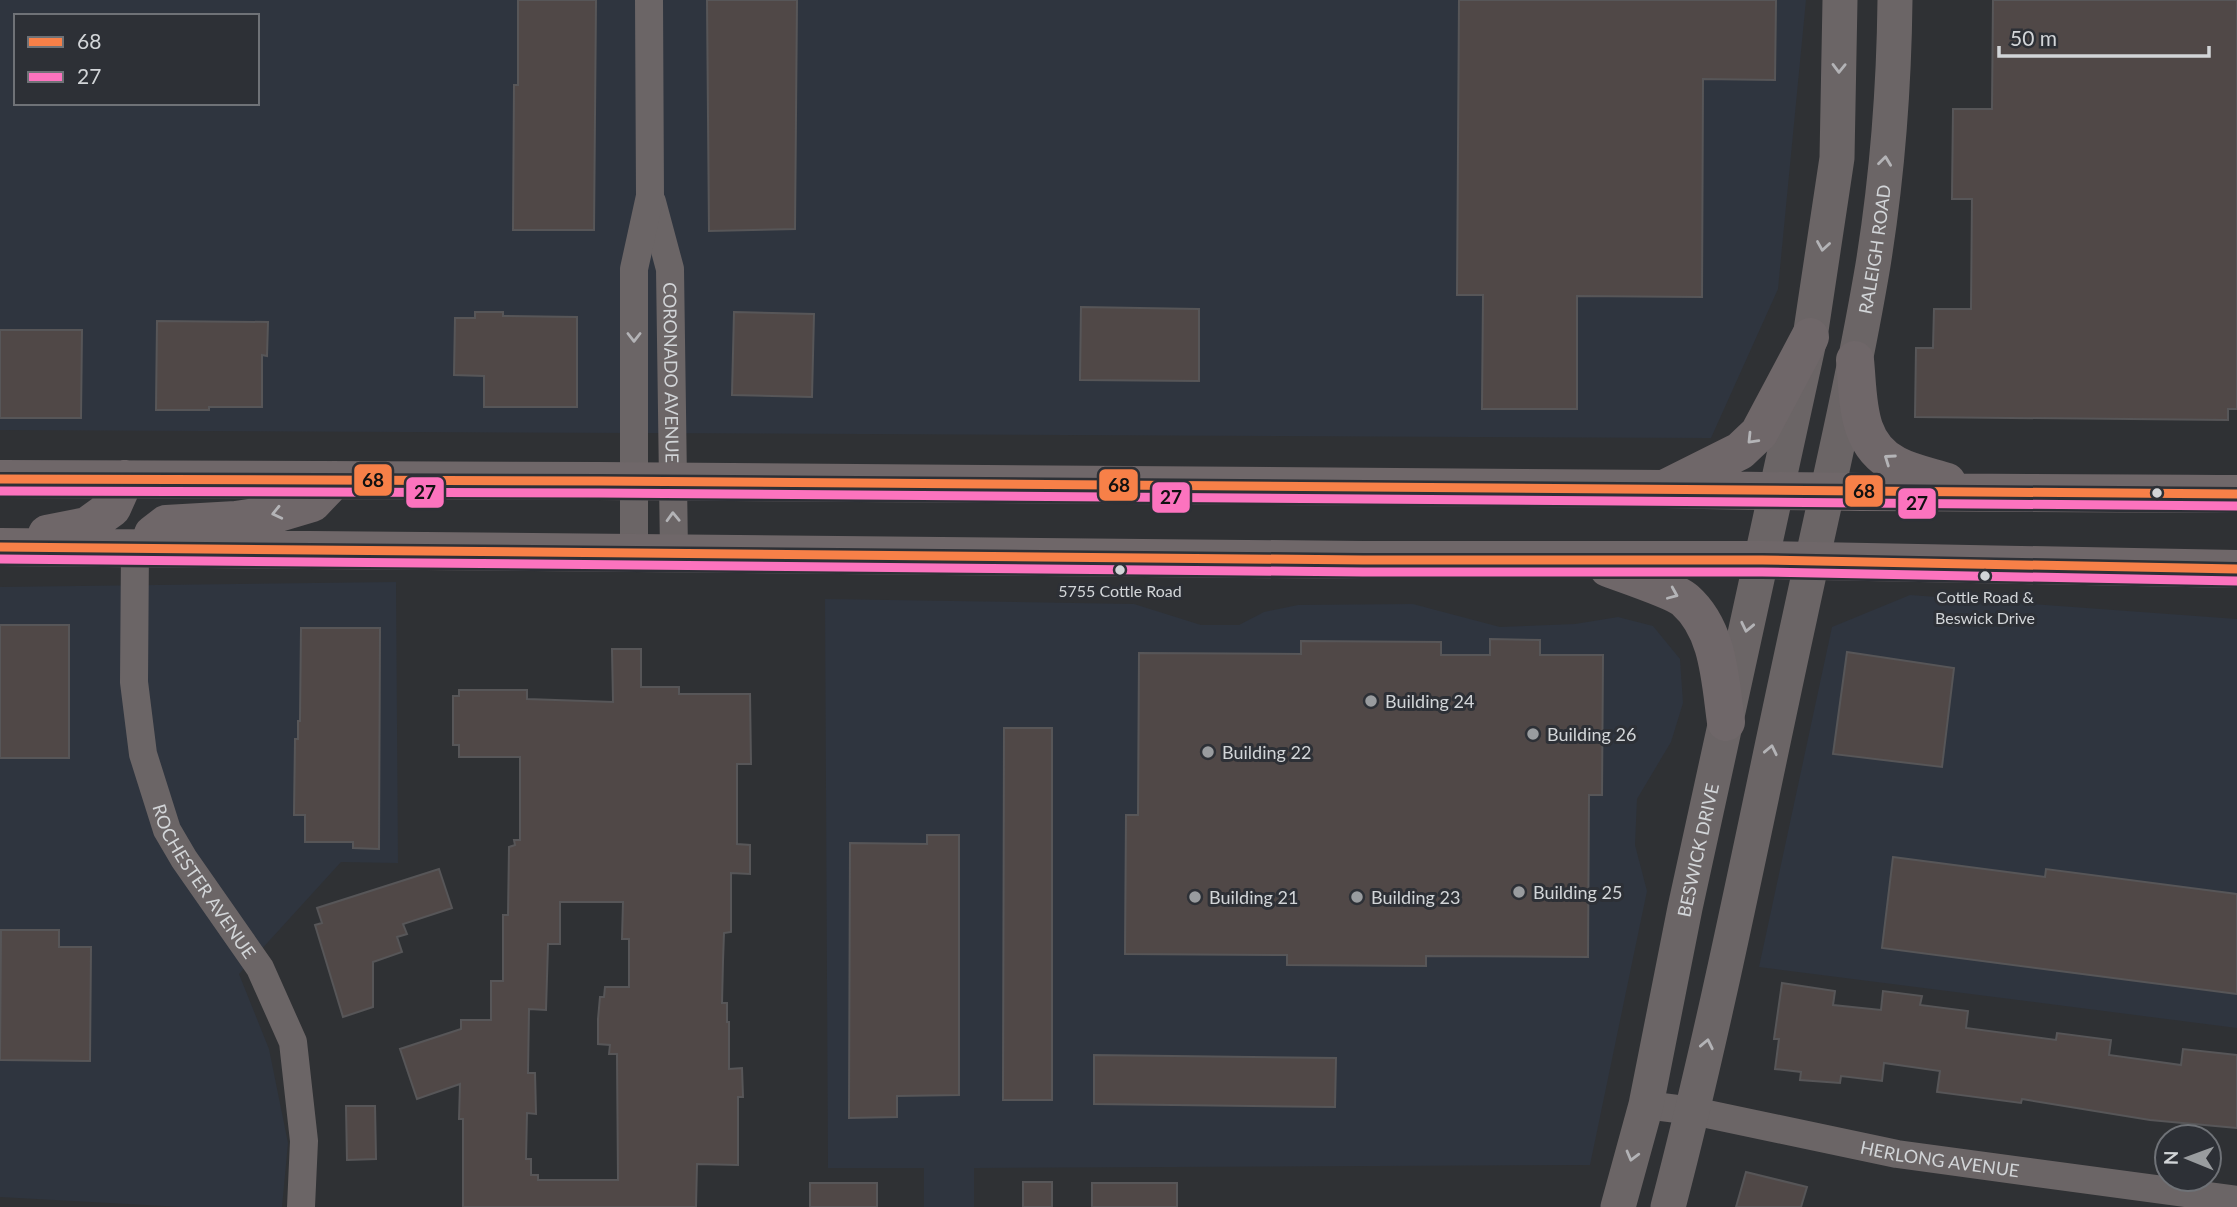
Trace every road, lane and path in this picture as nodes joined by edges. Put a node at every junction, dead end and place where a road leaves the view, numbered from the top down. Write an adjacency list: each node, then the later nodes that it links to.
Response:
1 (649, 0): 4 (street, CORONADO AVENUE)
2 (1840, 0): 5 (street, one-way to 5)
3 (1895, 0): 6 (street, RALEIGH ROAD, one-way to 3)
4 (650, 196): 10 (street, CORONADO AVENUE, one-way to 10); 11 (street, CORONADO AVENUE)
5 (1810, 338): 12 (main road, one-way to 12); 13 (street)
6 (1855, 360): 14 (main road, one-way to 6); 15 (street, RALEIGH ROAD)
7 (0, 479): 8 (main road)
8 (125, 479): 9 (main road); 17 (main road)
9 (334, 480): 10 (main road); 19 (main road, one-way to 19)
10 (634, 481): 11 (main road); 20 (street, CORONADO AVENUE)
11 (672, 481): 12 (main road); 21 (street, CORONADO AVENUE, one-way to 11)
12 (1665, 489): 13 (main road)
13 (1775, 491): 15 (main road); 23 (street, BESWICK DRIVE)
14 (1976, 492): 15 (main road); 16 (main road)
15 (1826, 494): 24 (street)
16 (2237, 494)
17 (0, 540)
18 (0, 547): 19 (main road)
19 (135, 547): 20 (main road); 30 (street, ROCHESTER AVENUE)
20 (634, 552): 21 (main road)
21 (674, 552): 22 (main road)
22 (1587, 560): 23 (main road); 26 (main road, one-way to 26)
23 (1762, 560): 24 (main road); 26 (street, BESWICK DRIVE, one-way to 26)
24 (1812, 561): 25 (main road); 28 (street, one-way to 24)
25 (2237, 569)
26 (1726, 722): 27 (street, BESWICK DRIVE)
27 (1646, 1105): 28 (street, HERLONG AVENUE); 31 (street, BESWICK DRIVE, one-way to 31)
28 (1693, 1111): 29 (street, HERLONG AVENUE); 32 (street)
29 (2237, 1200)
30 (301, 1207)
31 (1618, 1207)
32 (1668, 1207)

